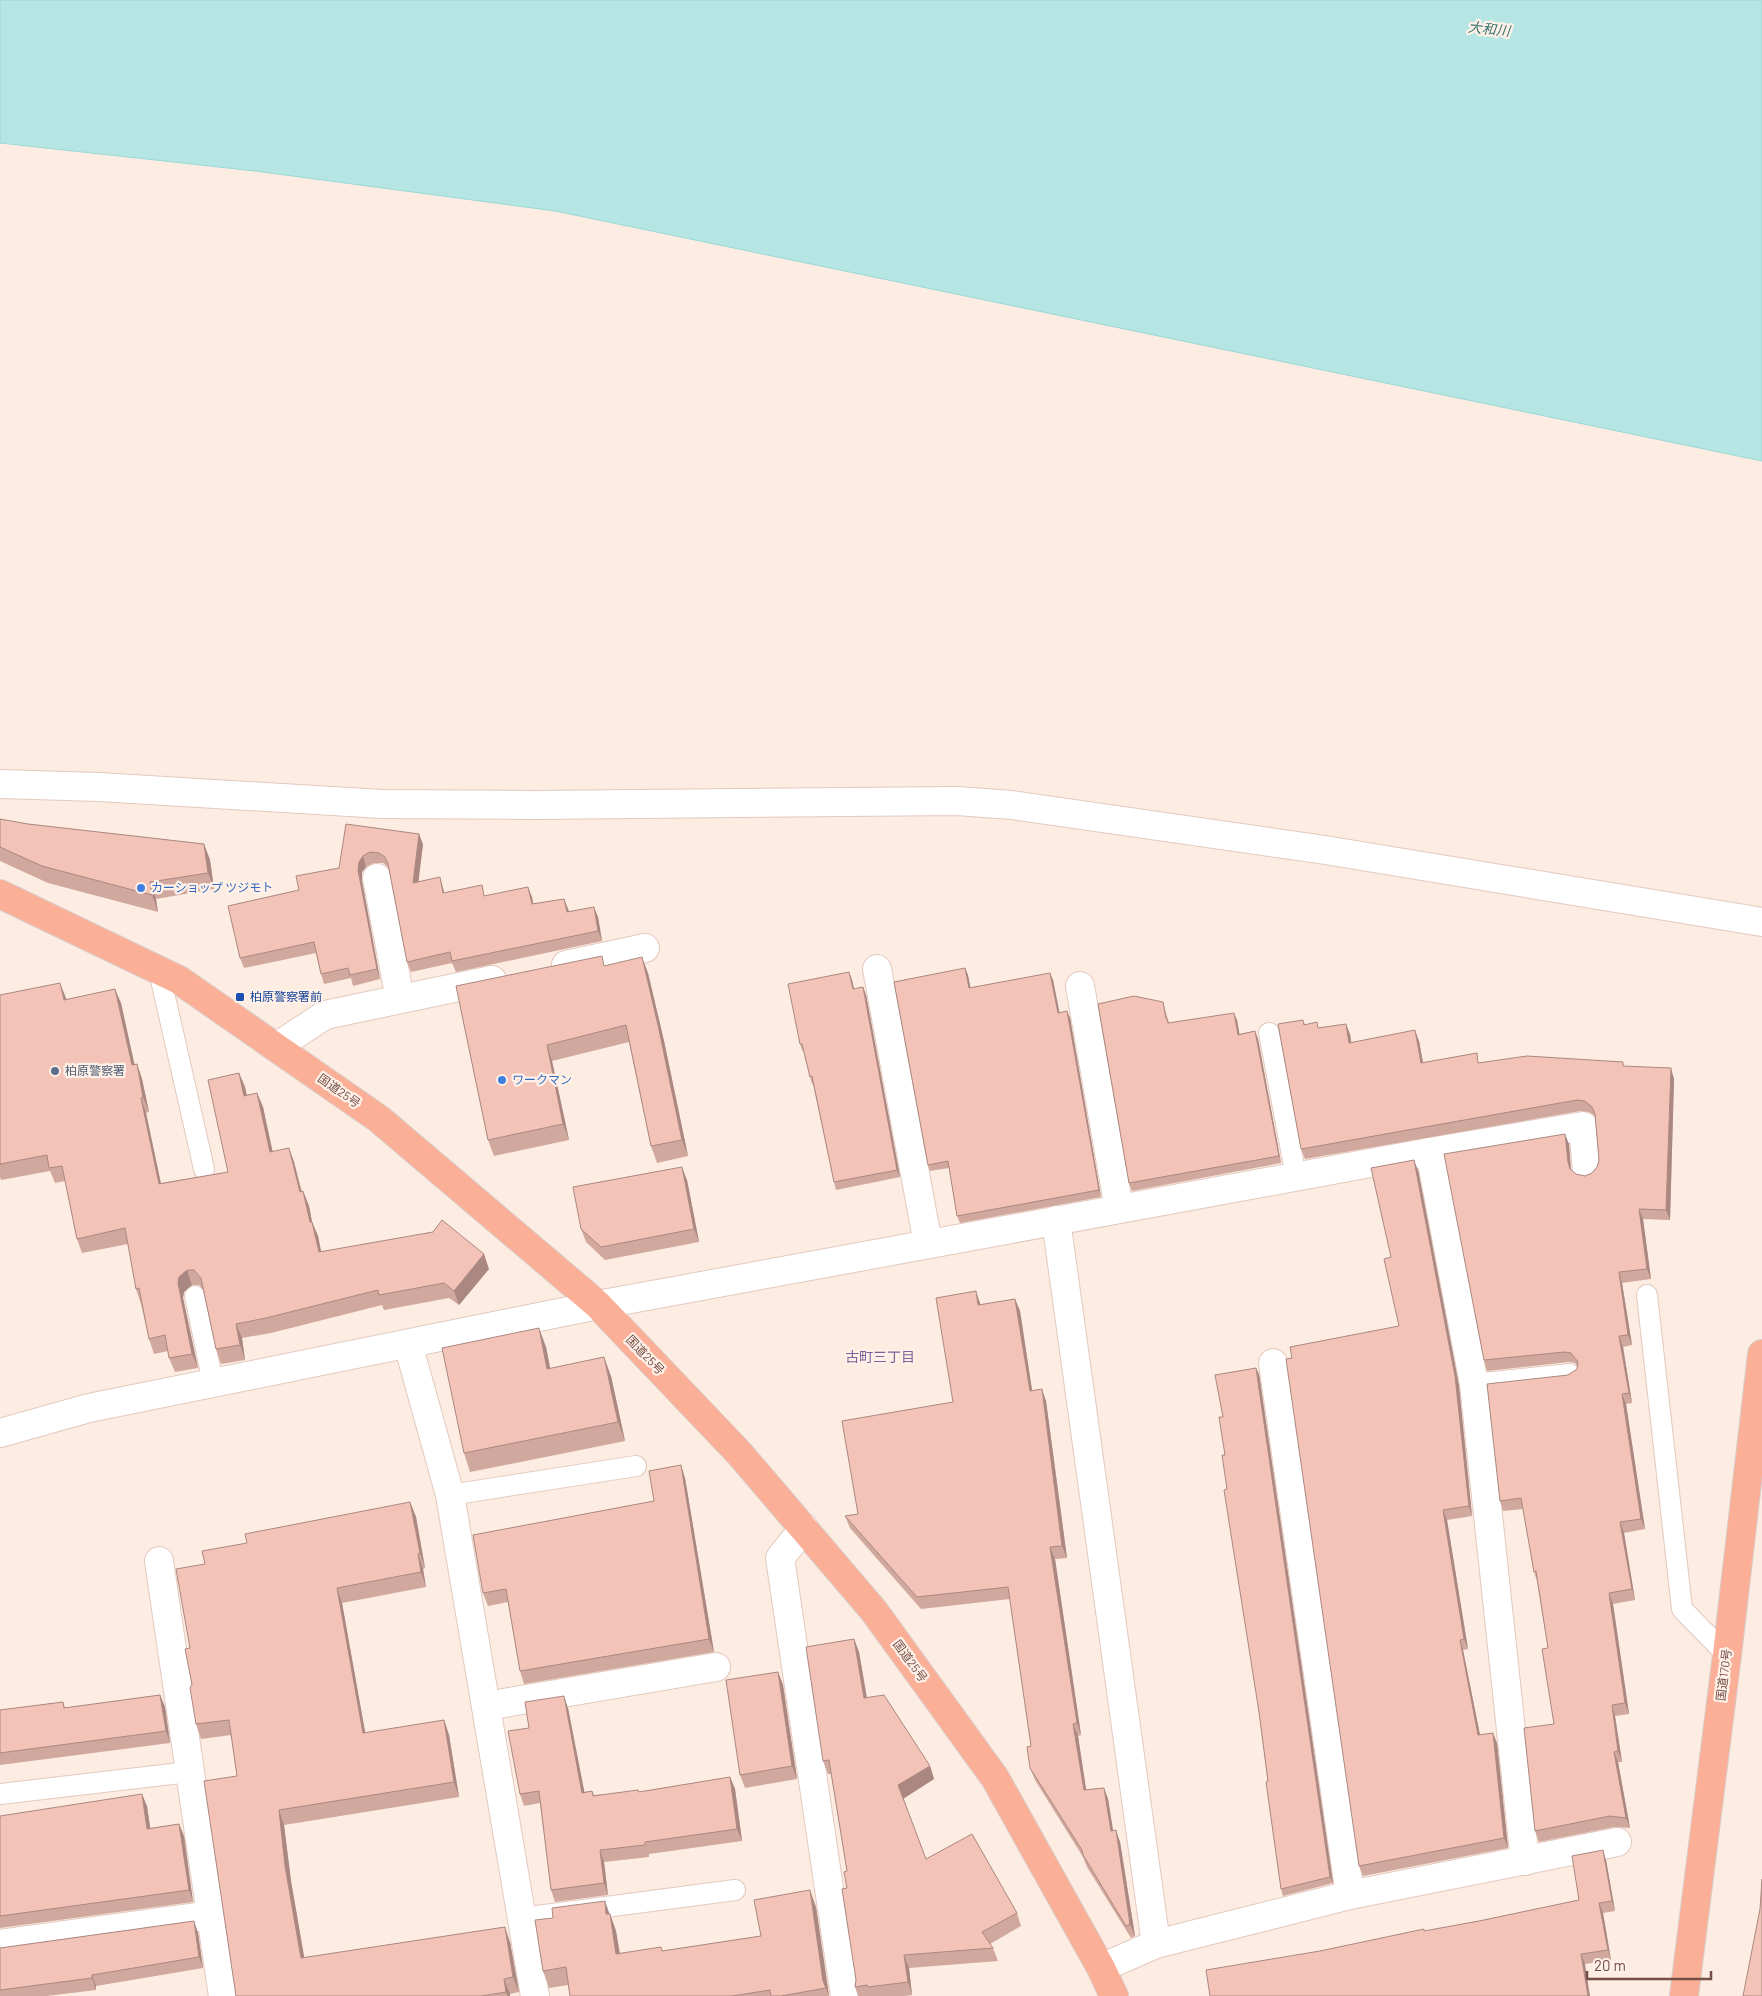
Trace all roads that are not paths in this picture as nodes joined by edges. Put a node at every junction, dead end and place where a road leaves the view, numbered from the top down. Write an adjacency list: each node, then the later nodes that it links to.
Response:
1 (0, 784): 4 (street)
2 (377, 878): 11 (street)
3 (0, 894): 8 (highway, 国道25号)
4 (1762, 922)
5 (645, 948): 7 (street)
6 (877, 969): 20 (street)
7 (541, 970)
8 (160, 971): 13 (highway, 国道25号); 15 (lane)
9 (513, 976): 11 (street)
10 (1080, 986): 18 (street)
11 (400, 1000): 13 (street)
12 (1269, 1033): 17 (lane)
13 (276, 1047): 23 (highway, 国道25号)
14 (1430, 1152): 16 (street); 17 (street); 29 (street)
15 (204, 1169)
16 (1588, 1171)
17 (1296, 1177): 18 (street)
18 (1119, 1209): 19 (street)
19 (1056, 1220): 20 (street); 47 (street)
20 (928, 1244): 23 (street)
21 (1648, 1295): 35 (lane)
22 (195, 1296): 28 (lane)
23 (598, 1305): 24 (street); 33 (highway, 国道25号)
24 (408, 1344): 28 (street); 32 (street)
25 (1762, 1354): 35 (highway, 国道170号)
26 (1273, 1363): 43 (street)
27 (1570, 1374): 29 (lane)
28 (213, 1383): 30 (street)
29 (1474, 1384): 41 (street)
30 (0, 1433)
31 (636, 1466): 32 (lane)
32 (450, 1495): 37 (street)
33 (804, 1528): 48 (highway, 国道25号); 51 (street)
34 (159, 1561): 38 (street)
35 (1727, 1655): 53 (highway, 国道170号)
36 (716, 1667): 37 (street)
37 (486, 1706): 45 (street)
38 (190, 1772): 39 (lane); 44 (street)
39 (0, 1794)
40 (1617, 1842): 41 (street)
41 (1525, 1860): 43 (street)
42 (735, 1890): 45 (lane)
43 (1350, 1895): 47 (street)
44 (211, 1915): 46 (street); 49 (street)
45 (522, 1918): 50 (street)
46 (0, 1944)
47 (1156, 1944): 48 (street)
48 (1101, 1968): 52 (highway, 国道25号)
49 (223, 1996)
50 (535, 1996)
51 (845, 1996)
52 (1114, 1996)
53 (1684, 1996)

